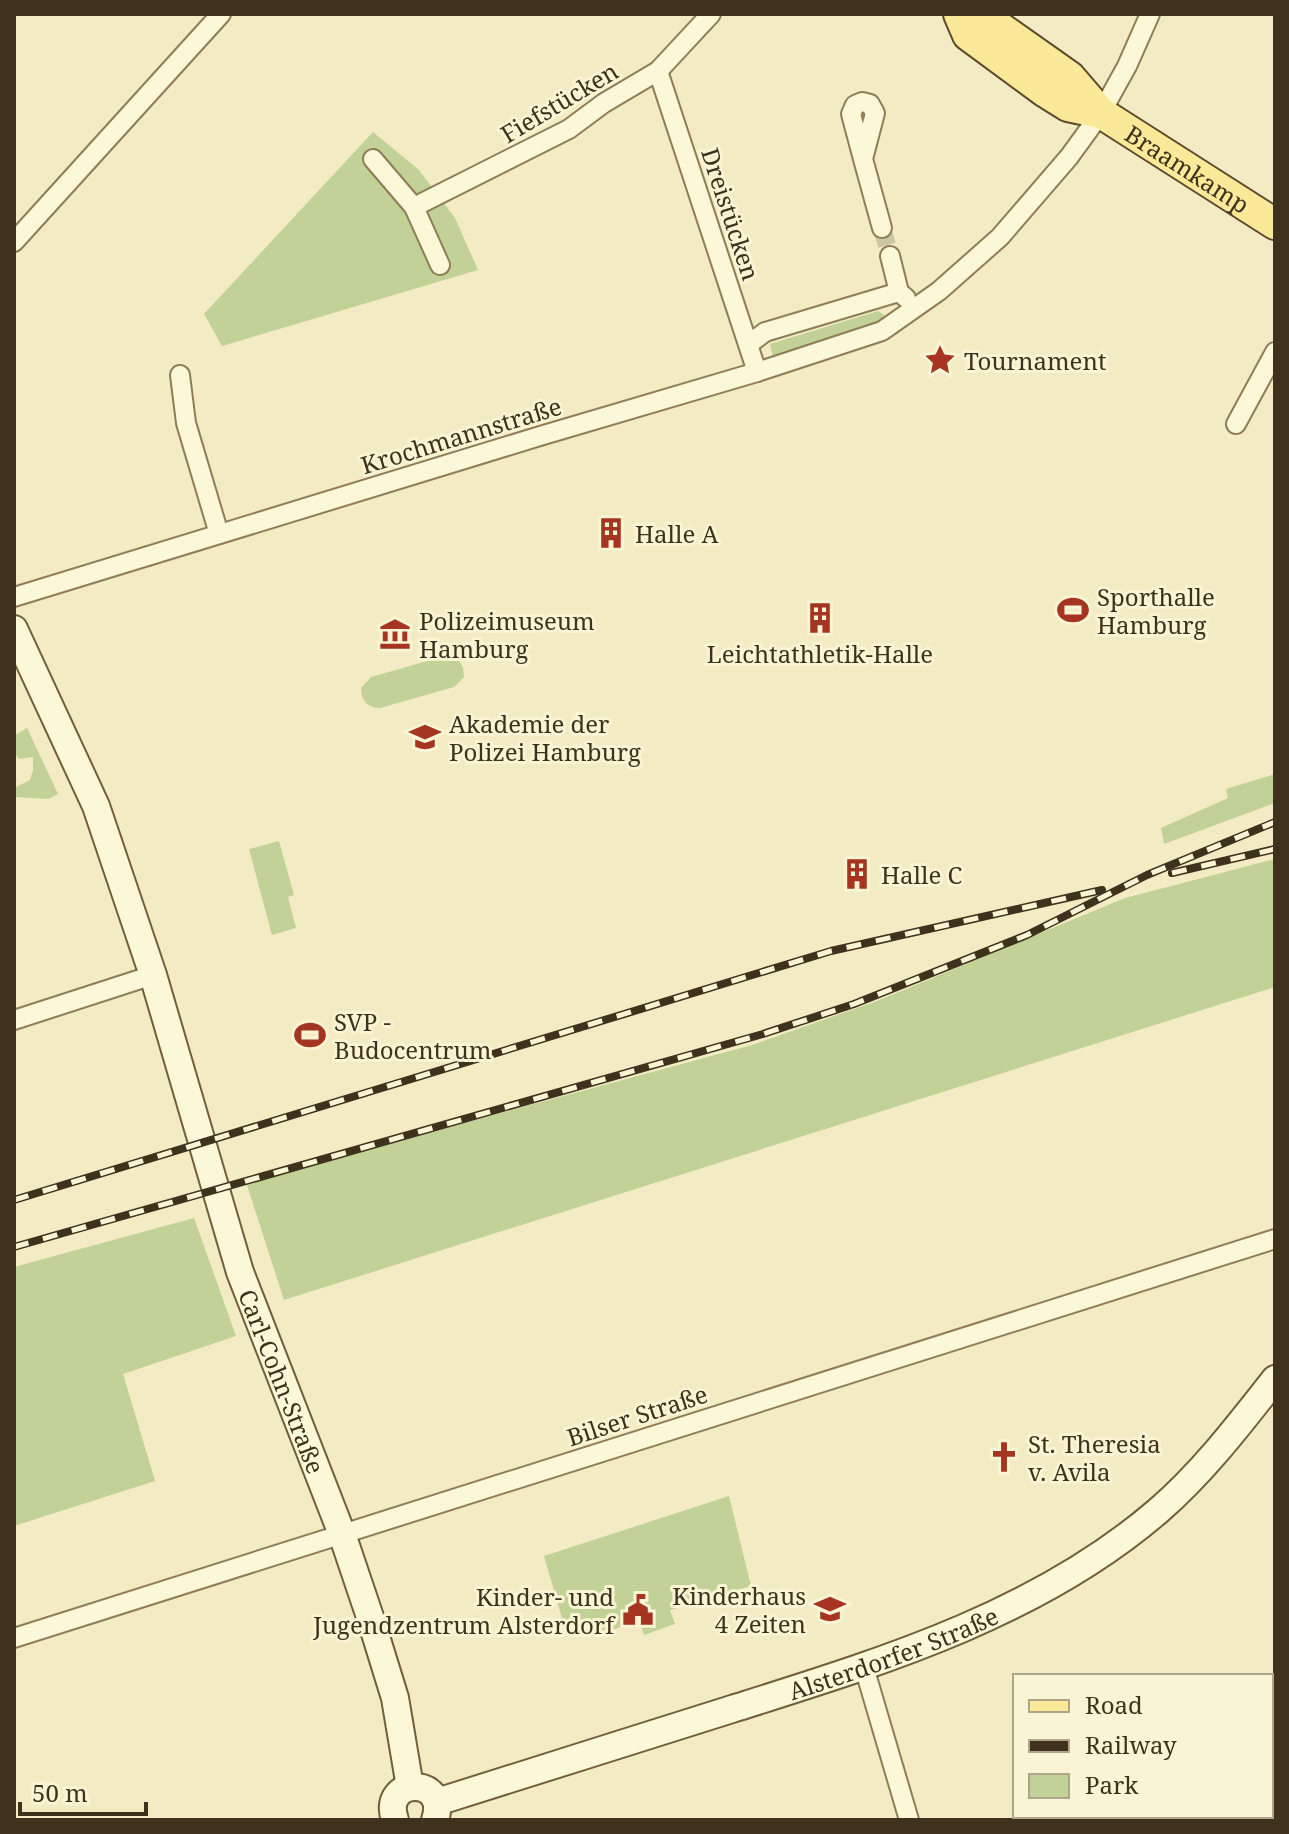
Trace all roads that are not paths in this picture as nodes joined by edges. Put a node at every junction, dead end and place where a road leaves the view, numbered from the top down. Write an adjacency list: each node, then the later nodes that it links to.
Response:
1 (221, 14): 13 (street)
2 (711, 14): 6 (street, Fiefstücken)
3 (959, 14): 7 (main road, Braamkamp)
4 (969, 14): 7 (main road, Braamkamp)
5 (1150, 14): 7 (street, Krochmannstraße)
6 (658, 71): 10 (street, Fiefstücken); 18 (street, Dreistücken)
7 (1101, 113): 11 (main road, Braamkamp); 17 (street, Krochmannstraße)
8 (373, 159): 10 (street)
9 (863, 159): 12 (street)
10 (414, 207): 15 (street)
11 (1275, 224)
12 (882, 228)
13 (14, 242)
14 (890, 256): 16 (street)
15 (440, 265)
16 (899, 292): 17 (street); 18 (street)
17 (917, 308): 20 (street, Krochmannstraße)
18 (749, 344): 20 (street, Dreistücken)
19 (1275, 352): 22 (street)
20 (757, 372): 23 (street, Krochmannstraße)
21 (180, 375): 23 (street)
22 (1236, 424)
23 (219, 534): 24 (street, Krochmannstraße)
24 (14, 597)
25 (14, 629): 26 (street, Carl-Cohn-Straße)
26 (153, 975): 27 (street); 30 (street, Carl-Cohn-Straße)
27 (14, 1020)
28 (1275, 1239): 30 (street, Bilser Straße)
29 (1275, 1379): 32 (street, Alsterdorfer Straße)
30 (342, 1534): 31 (street, Bilser Straße); 33 (street, Carl-Cohn-Straße)
31 (14, 1638)
32 (864, 1667): 34 (street, Alsterdorfer Straße); 36 (street)
33 (410, 1787): 34 (street); 35 (street)
34 (436, 1811)
35 (391, 1819)
36 (909, 1820)

